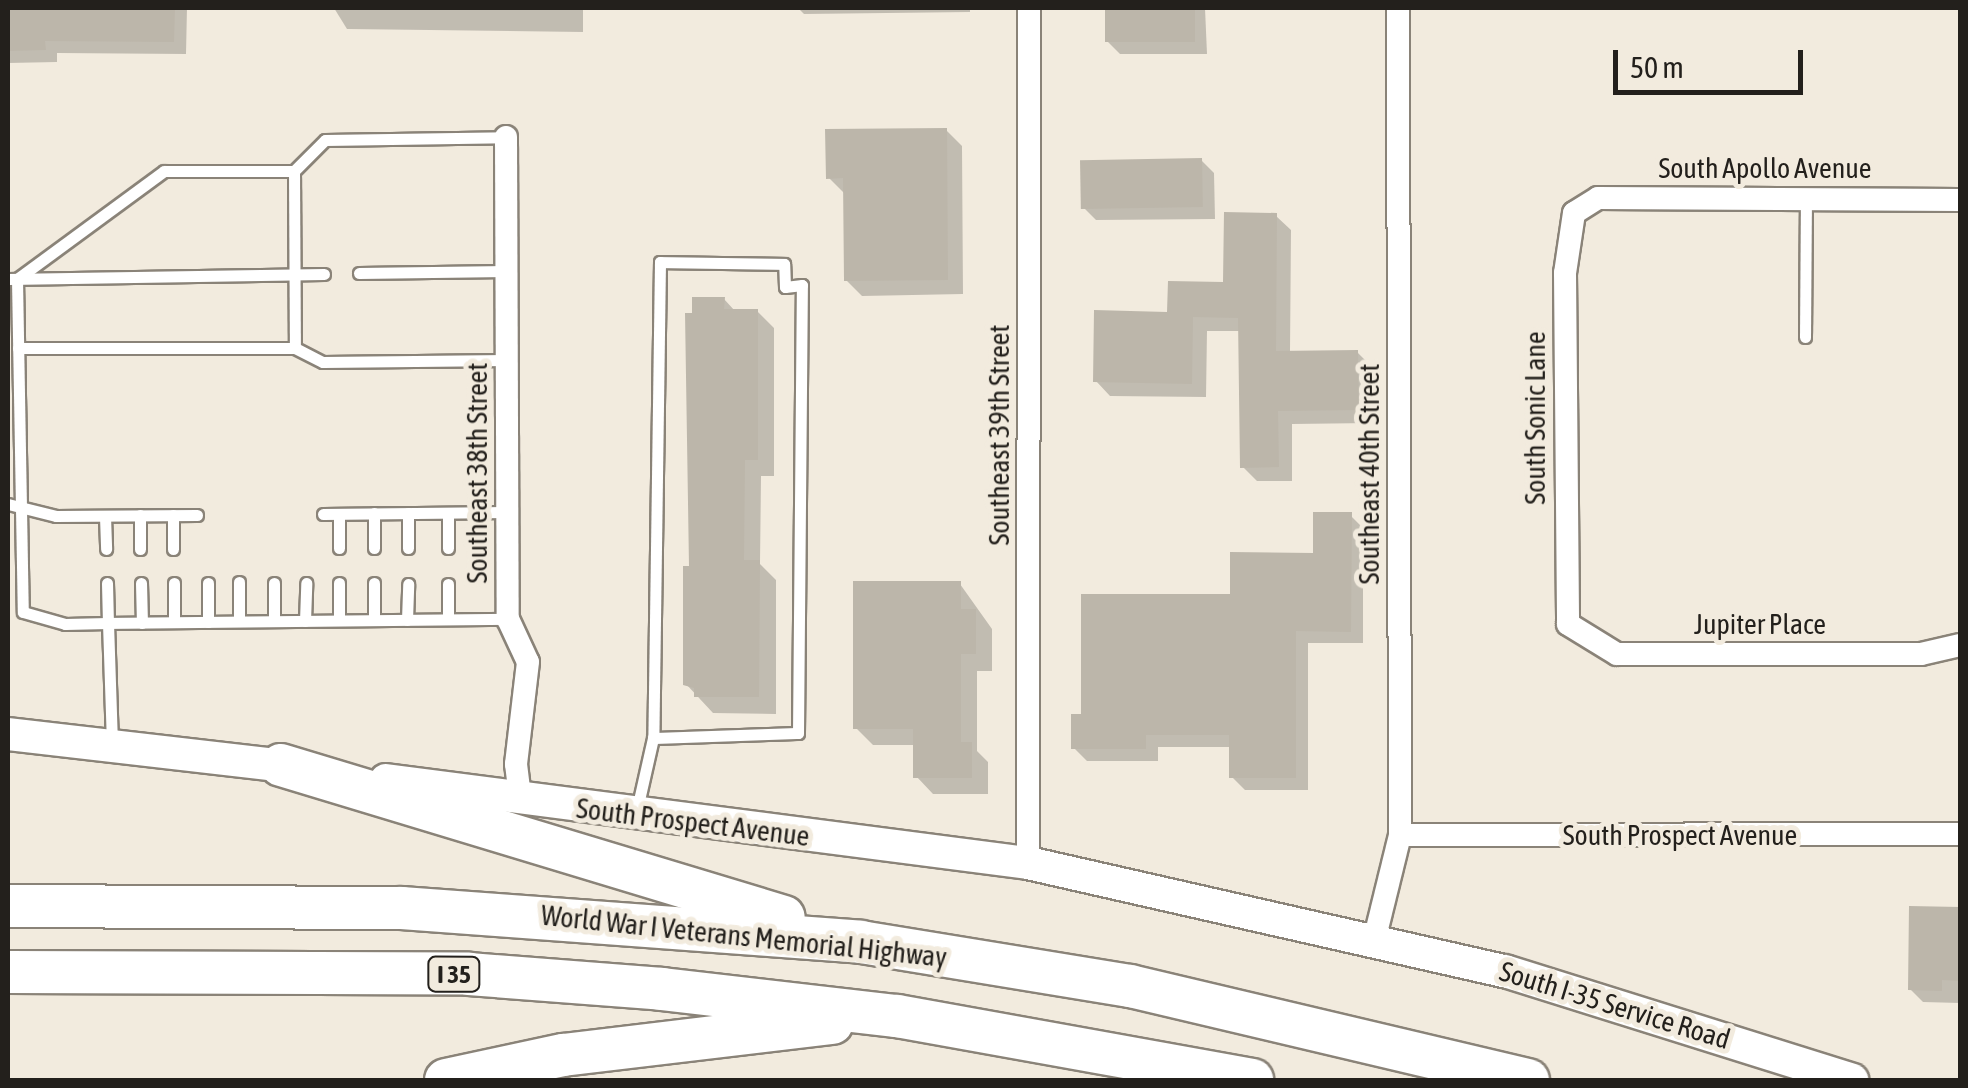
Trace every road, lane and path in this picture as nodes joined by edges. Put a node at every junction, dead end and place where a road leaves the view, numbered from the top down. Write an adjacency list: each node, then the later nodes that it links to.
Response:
1 (1029, 8): 68 (street, Southeast 39th Street)
2 (1398, 8): 67 (street, Southeast 40th Street)
3 (506, 138): 4 (lane); 8 (street, Southeast 38th Street)
4 (294, 171): 10 (lane); 12 (lane)
5 (1806, 198): 6 (street, South Apollo Avenue); 7 (street, South Apollo Avenue); 13 (lane)
6 (1960, 200)
7 (1574, 213): 58 (street, South Sonic Lane)
8 (507, 270): 9 (lane); 16 (street, Southeast 38th Street)
9 (358, 273)
10 (296, 274): 11 (lane); 12 (lane); 15 (lane)
11 (324, 274)
12 (12, 279): 14 (lane)
13 (1805, 337)
14 (18, 348): 15 (lane); 17 (lane)
15 (296, 348): 16 (lane)
16 (507, 360): 18 (street, Southeast 38th Street)
17 (14, 504): 27 (lane); 56 (lane)
18 (507, 512): 21 (lane); 46 (street, Southeast 38th Street)
19 (374, 513): 20 (lane); 23 (lane); 29 (lane)
20 (408, 513): 21 (lane); 30 (lane)
21 (448, 513): 31 (lane)
22 (322, 514): 23 (lane)
23 (340, 514): 28 (lane)
24 (140, 515): 25 (lane); 27 (lane); 33 (lane)
25 (172, 515): 26 (lane); 34 (lane)
26 (197, 515)
27 (105, 516): 32 (lane)
28 (340, 548)
29 (374, 548)
30 (408, 548)
31 (448, 548)
32 (106, 549)
33 (140, 549)
34 (173, 549)
35 (239, 582): 55 (lane)
36 (107, 583): 56 (lane)
37 (141, 583): 57 (lane)
38 (174, 583): 53 (lane)
39 (208, 583): 54 (lane)
40 (274, 583): 51 (lane)
41 (306, 583): 52 (lane)
42 (340, 583): 47 (lane)
43 (374, 583): 48 (lane)
44 (408, 584): 49 (lane)
45 (448, 584): 50 (lane)
46 (508, 619): 50 (lane); 64 (street, Southeast 38th Street)
47 (340, 620): 48 (lane); 52 (lane)
48 (374, 620): 49 (lane)
49 (407, 620): 50 (lane)
50 (448, 620)
51 (274, 621): 52 (lane); 55 (lane)
52 (305, 621)
53 (174, 622): 54 (lane); 57 (lane)
54 (208, 622): 55 (lane)
55 (239, 622)
56 (108, 623): 57 (lane); 62 (lane)
57 (142, 623)
58 (1568, 624): 59 (street, Jupiter Place)
59 (1960, 645)
60 (8, 734): 62 (main road, South Prospect Avenue)
61 (654, 738): 61 (lane); 65 (lane)
62 (112, 744): 63 (main road, South Prospect Avenue)
63 (282, 765): 64 (main road, South Prospect Avenue); 71 (highway)
64 (521, 802): 65 (main road, South Prospect Avenue)
65 (636, 814): 68 (main road, South Prospect Avenue)
66 (1960, 834): 67 (street, South Prospect Avenue)
67 (1400, 836): 70 (street, Southeast 40th Street)
68 (1028, 864): 70 (main road, South Prospect Avenue)
69 (8, 906): 71 (highway, World War I Veterans Memorial Highway)
70 (1375, 937): 77 (main road, South I-35 Service Road)
71 (861, 942): 76 (highway, World War I Veterans Memorial Highway)
72 (8, 972): 73 (highway, I 35)
73 (898, 1016): 74 (highway); 75 (highway, I 35)
74 (446, 1080)
75 (1252, 1080)
76 (1526, 1080)
77 (1852, 1080)

